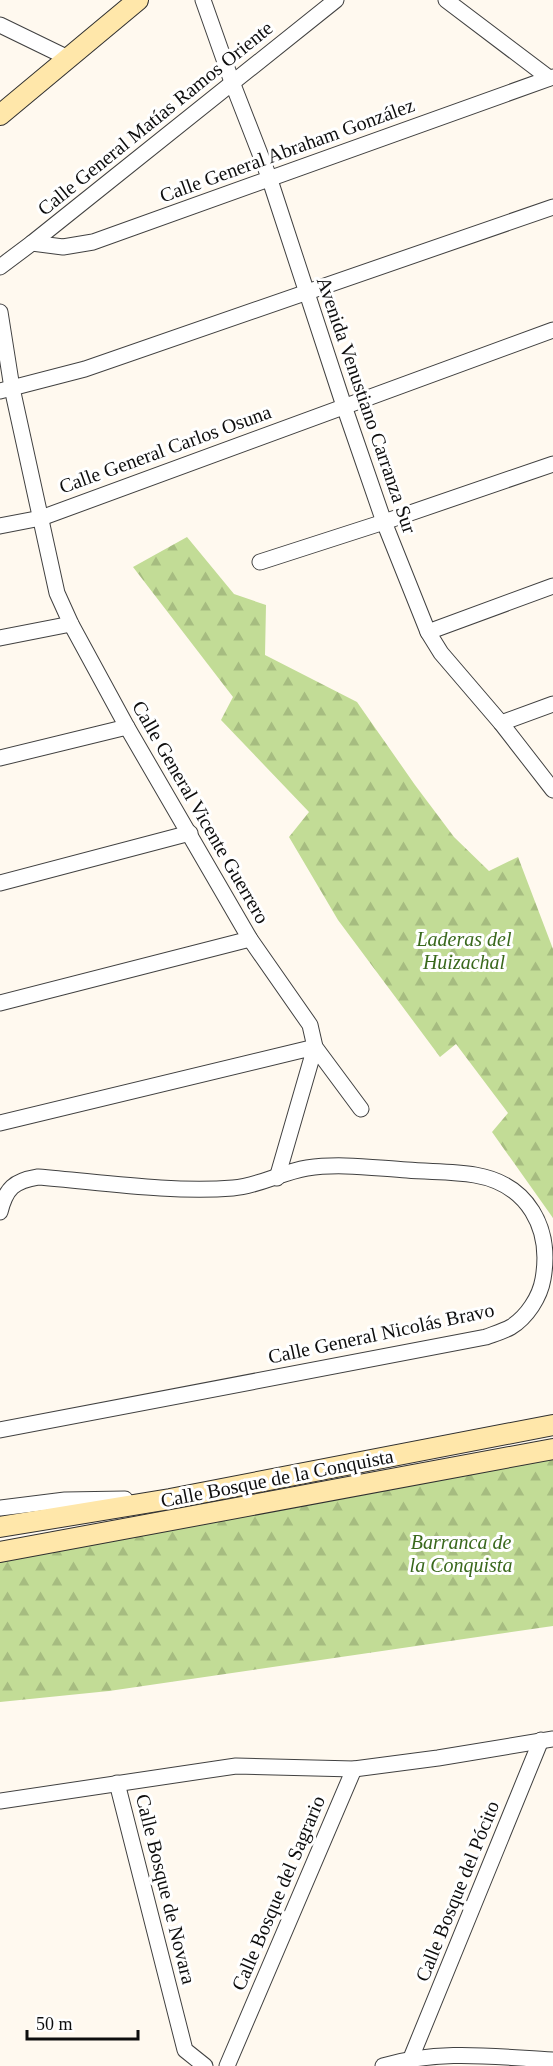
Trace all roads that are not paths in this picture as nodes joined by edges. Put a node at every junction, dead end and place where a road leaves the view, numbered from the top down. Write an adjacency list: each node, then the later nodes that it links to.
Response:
1 (138, 0): 6 (main road)
2 (203, 0): 8 (street, Avenida Venustiano Carranza Sur)
3 (336, 0): 8 (street, Calle General Matías Ramos Oriente)
4 (446, 0): 7 (street)
5 (0, 25): 6 (street)
6 (68, 57): 9 (main road)
7 (551, 78): 10 (street, Calle General Abraham González)
8 (232, 82): 10 (street, Avenida Venustiano Carranza Sur); 12 (street, Calle General Matías Ramos Oriente)
9 (0, 115)
10 (269, 177): 12 (street, Calle General Abraham González); 14 (street, Avenida Venustiano Carranza Sur)
11 (553, 207): 14 (street)
12 (32, 243): 13 (street, Calle General Matías Ramos Oriente)
13 (0, 267)
14 (306, 293): 17 (street); 18 (street, Avenida Venustiano Carranza Sur)
15 (0, 312): 17 (street, Calle General Vicente Guerrero)
16 (553, 330): 18 (street, Calle General Carlos Osuna)
17 (6, 390): 20 (street, Calle General Vicente Guerrero)
18 (344, 406): 20 (street, Calle General Carlos Osuna); 21 (street, Avenida Venustiano Carranza Sur)
19 (553, 464): 21 (street)
20 (41, 518): 22 (street, Calle General Carlos Osuna); 25 (street, Calle General Vicente Guerrero)
21 (384, 522): 23 (street); 26 (street, Avenida Venustiano Carranza Sur)
22 (0, 526)
23 (261, 562)
24 (553, 586): 26 (street)
25 (71, 624): 27 (street); 30 (street, Calle General Vicente Guerrero)
26 (428, 632): 29 (street, Avenida Venustiano Carranza Sur)
27 (0, 638)
28 (553, 704): 29 (street)
29 (501, 723): 32 (street, Avenida Venustiano Carranza Sur)
30 (127, 727): 31 (street); 33 (street, Calle General Vicente Guerrero)
31 (0, 758)
32 (553, 790)
33 (190, 833): 34 (street); 35 (street, Calle General Vicente Guerrero)
34 (0, 883)
35 (250, 939): 36 (street); 37 (street, Calle General Vicente Guerrero)
36 (0, 1003)
37 (315, 1047): 38 (street, Calle General Vicente Guerrero); 39 (street); 40 (street)
38 (361, 1109)
39 (0, 1123)
40 (277, 1178): 41 (street, Calle General Nicolás Bravo); 43 (street, Calle General Nicolás Bravo)
41 (0, 1212)
42 (553, 1425): 45 (main road, Calle Bosque de la Conquista)
43 (0, 1430)
44 (553, 1449): 48 (main road, Calle Bosque de la Conquista)
45 (170, 1499): 46 (street); 47 (main road, Calle Bosque de la Conquista)
46 (0, 1508)
47 (0, 1527)
48 (0, 1552)
49 (547, 1739): 50 (street); 53 (street, Calle Bosque del Pócito)
50 (354, 1769): 51 (street); 56 (street, Calle Bosque del Sagrario)
51 (117, 1783): 52 (street); 55 (street, Calle Bosque de Novara)
52 (0, 1801)
53 (411, 2058): 54 (street); 57 (street)
54 (553, 2060)
55 (205, 2066)
56 (227, 2066)
57 (383, 2066)

